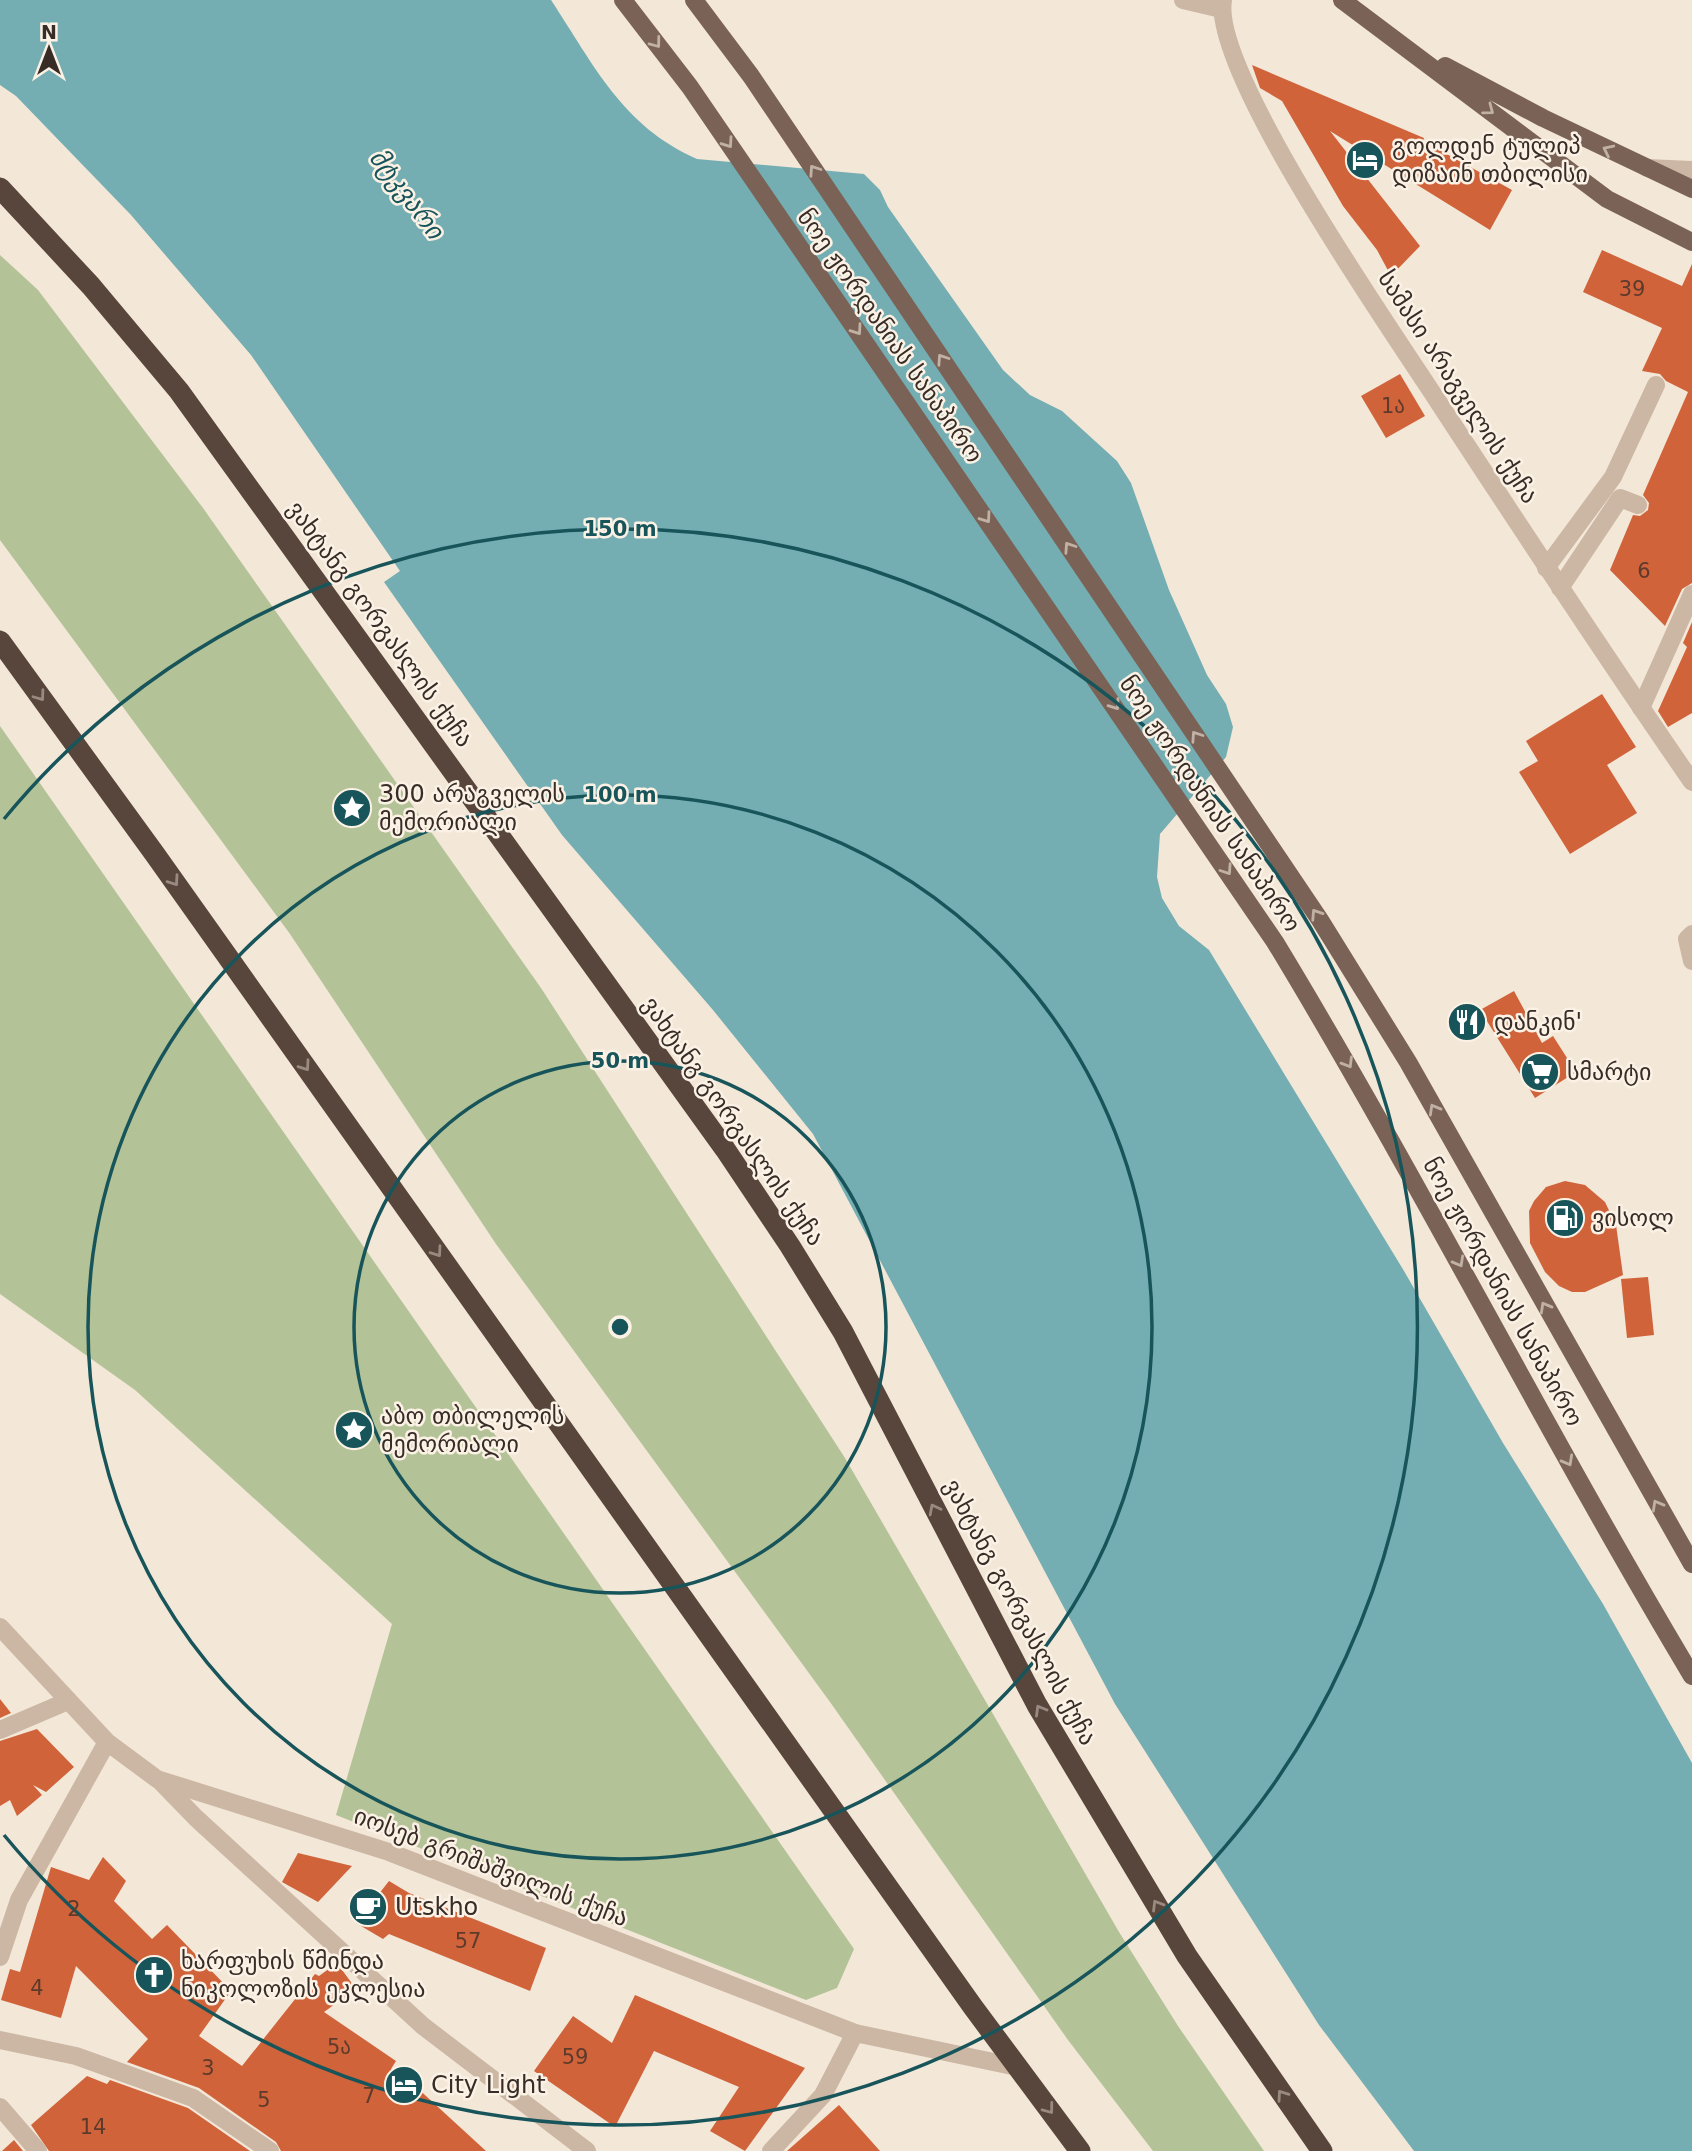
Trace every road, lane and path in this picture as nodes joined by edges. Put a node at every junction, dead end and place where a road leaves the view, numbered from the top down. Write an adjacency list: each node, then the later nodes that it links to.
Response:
1 (623, 0): 24 (main road, ნოე ჟორდანიას სანაპირო, one-way to 24)
2 (694, 0): 22 (main road, ნოე ჟორდანიას სანაპირო, one-way to 2)
3 (1183, 0): 5 (street)
4 (1342, 0): 6 (main road)
5 (1222, 5): 14 (street, სამასი არაგველის ქუჩა)
6 (1396, 40): 7 (main road, one-way to 6); 11 (main road, one-way to 11)
7 (1644, 168): 8 (street); 10 (main road)
8 (1692, 170)
9 (0, 188): 39 (highway, ვახტანგ გორგასლის ქუჩა, one-way to 9)
10 (1692, 189)
11 (1692, 242)
12 (1657, 385): 14 (street)
13 (1638, 505): 15 (street)
14 (1546, 568): 15 (street, სამასი არაგველის ქუჩა)
15 (1560, 589): 18 (street, სამასი არაგველის ქუჩა)
16 (1692, 594): 18 (street)
17 (0, 641): 32 (highway, one-way to 32)
18 (1640, 708): 19 (street, სამასი არაგველის ქუჩა)
19 (1692, 782)
20 (1692, 934): 21 (street)
21 (1692, 961)
22 (1692, 1564)
23 (0, 1627): 25 (street, იოსებ გრიშაშვილის ქუჩა)
24 (1692, 1676)
25 (68, 1701): 26 (street); 27 (street, იოსებ გრიშაშვილის ქუჩა)
26 (0, 1730)
27 (107, 1742): 28 (street, იოსებ გრიშაშვილის ქუჩა); 29 (street)
28 (157, 1779): 30 (street, იოსებ გრიშაშვილის ქუჩა); 36 (street)
29 (0, 1956)
30 (855, 2033): 32 (street, იოსებ გრიშაშვილის ქუჩა); 37 (street)
31 (0, 2040): 35 (street)
32 (1017, 2067): 38 (highway, one-way to 38)
33 (0, 2107): 34 (street)
34 (38, 2151)
35 (270, 2151)
36 (587, 2151)
37 (772, 2151)
38 (1080, 2151)
39 (1322, 2151)

